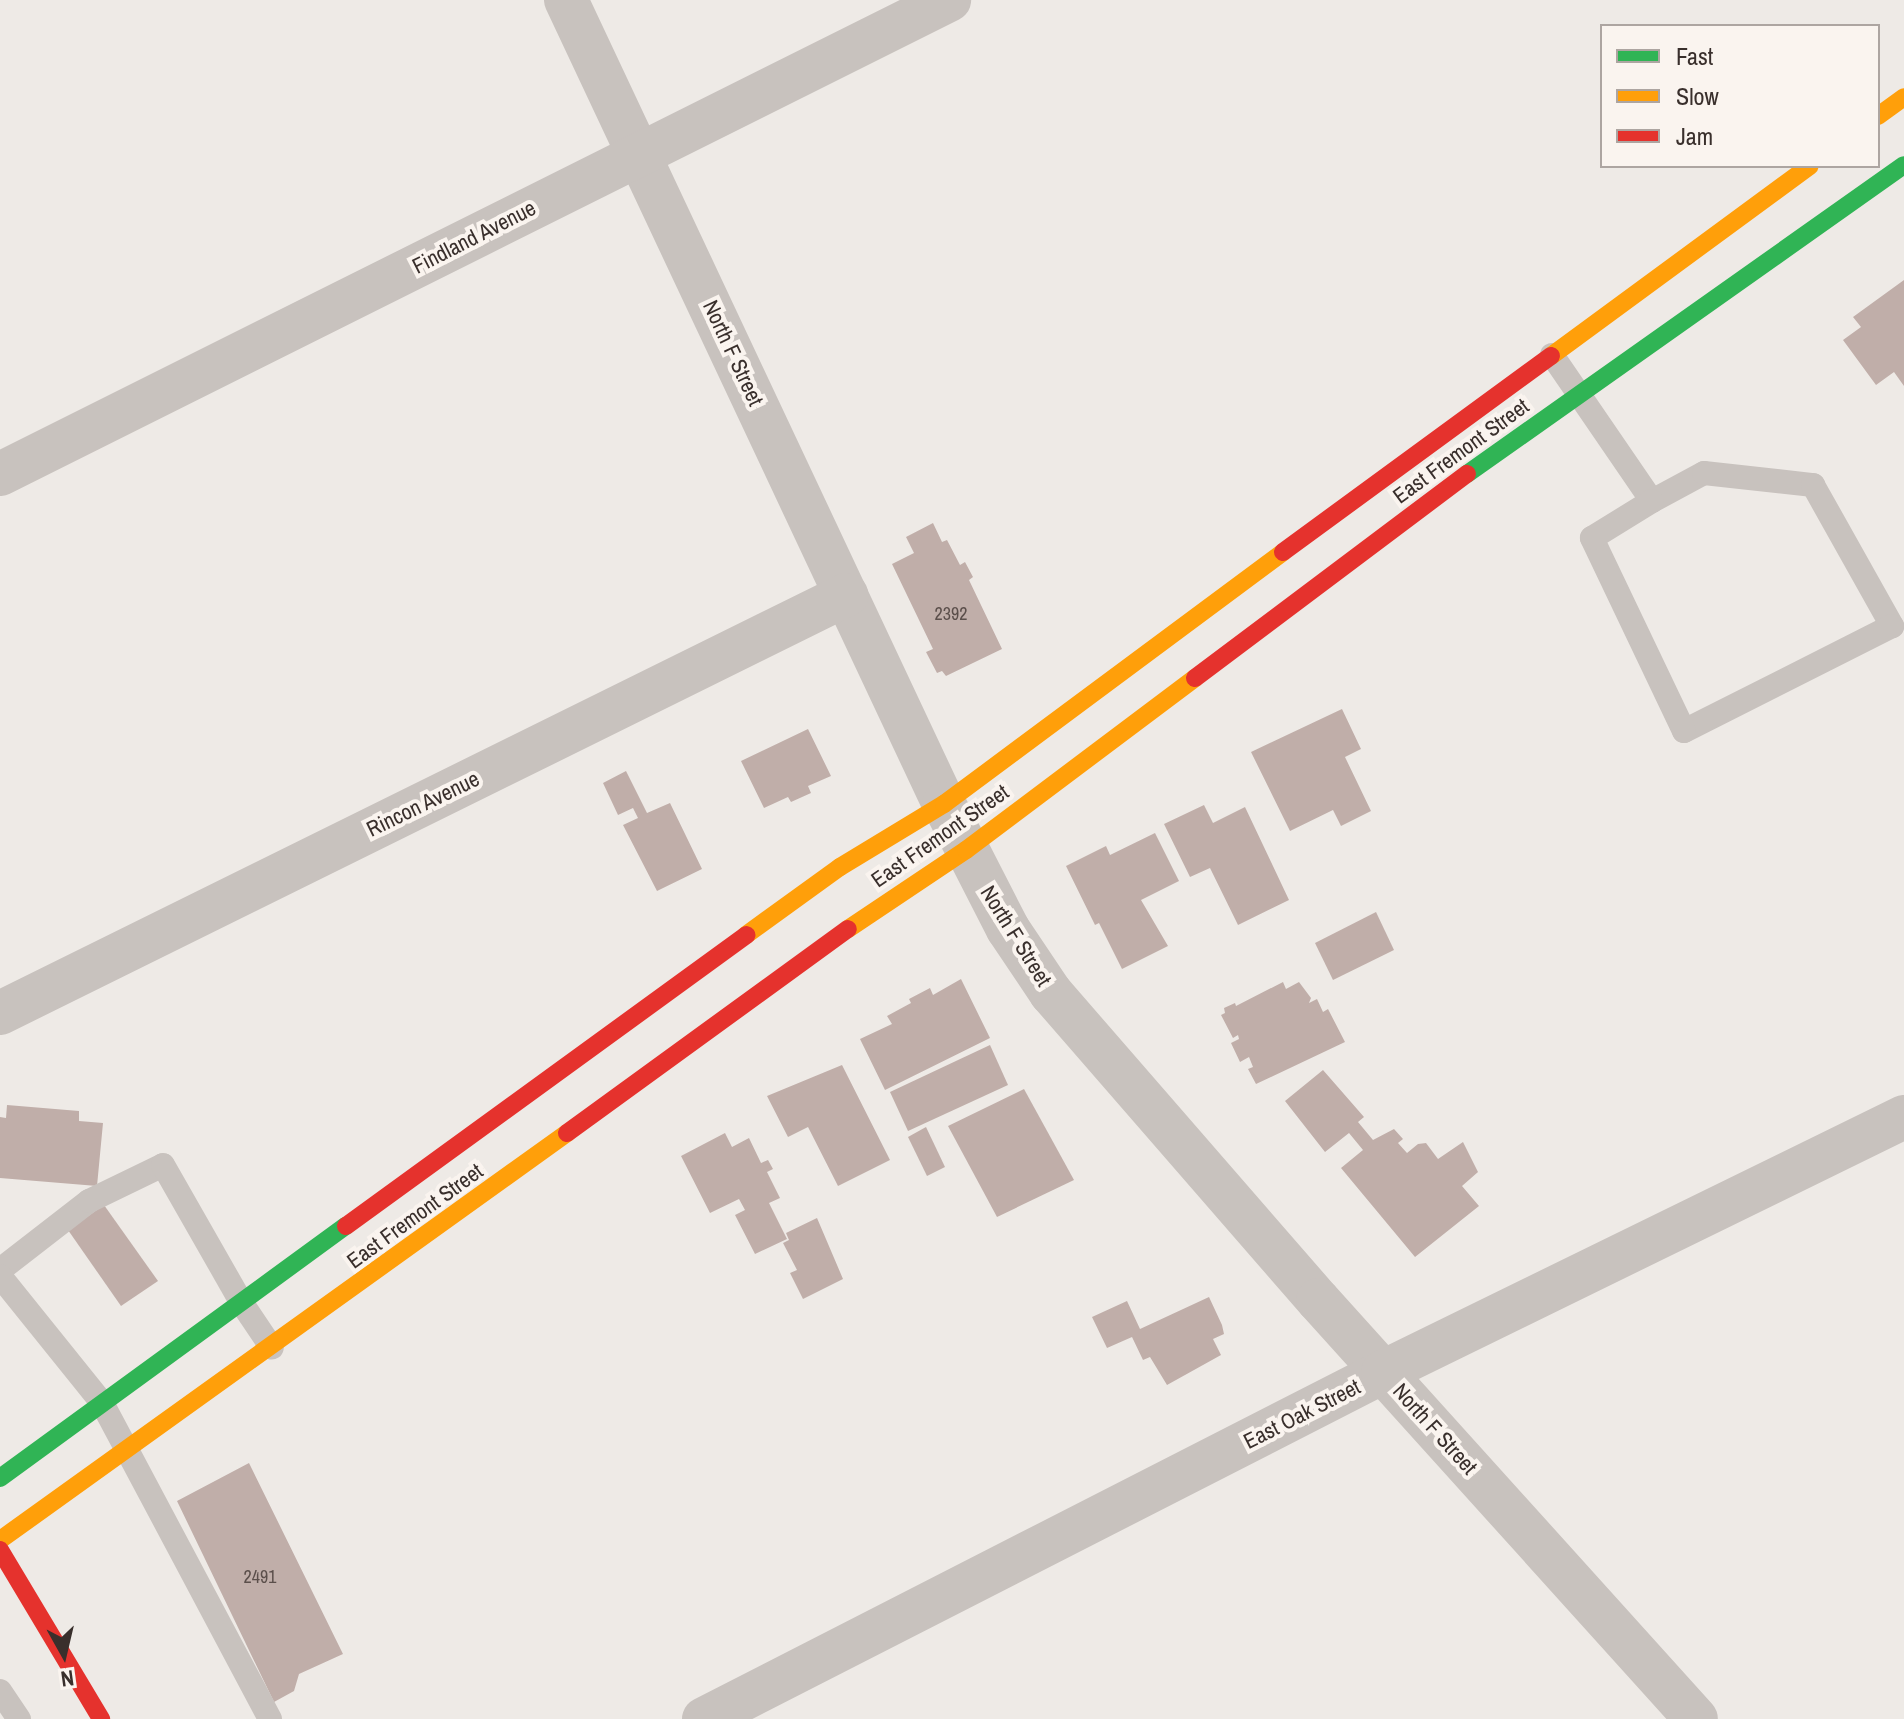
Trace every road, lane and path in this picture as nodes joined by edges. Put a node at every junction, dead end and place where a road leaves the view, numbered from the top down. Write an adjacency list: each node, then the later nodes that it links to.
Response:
1 (566, 0): 5 (street, North F Street)
2 (949, 0): 5 (street, Findland Avenue)
3 (1904, 97): 4 (main road)
4 (1880, 115)
5 (639, 155): 10 (street, Findland Avenue); 12 (street, North F Street)
6 (1904, 165): 9 (main road, East Fremont Street)
7 (1807, 168): 8 (main road, East Fremont Street)
8 (1552, 355): 9 (lane); 13 (main road, East Fremont Street)
9 (1579, 394): 11 (lane); 14 (main road, East Fremont Street)
10 (0, 474)
11 (1652, 501): 11 (lane)
12 (846, 595): 13 (street, North F Street); 15 (street, Rincon Avenue)
13 (944, 804): 14 (street, North F Street); 18 (main road, East Fremont Street)
14 (966, 850): 19 (main road, East Fremont Street); 20 (street, North F Street)
15 (0, 1013)
16 (1904, 1117): 20 (street, East Oak Street)
17 (0, 1273): 18 (lane); 21 (lane)
18 (241, 1302): 19 (lane); 21 (main road, East Fremont Street)
19 (272, 1348): 22 (main road, East Fremont Street)
20 (1383, 1372): 30 (street, East Oak Street); 31 (street, North F Street)
21 (102, 1403): 22 (lane); 23 (main road, East Fremont Street)
22 (129, 1450): 24 (main road, East Fremont Street); 29 (lane)
23 (0, 1478)
24 (0, 1540)
25 (0, 1550): 28 (main road)
26 (0, 1691): 27 (lane)
27 (19, 1719)
28 (101, 1719)
29 (270, 1719)
30 (704, 1719)
31 (1696, 1719)

